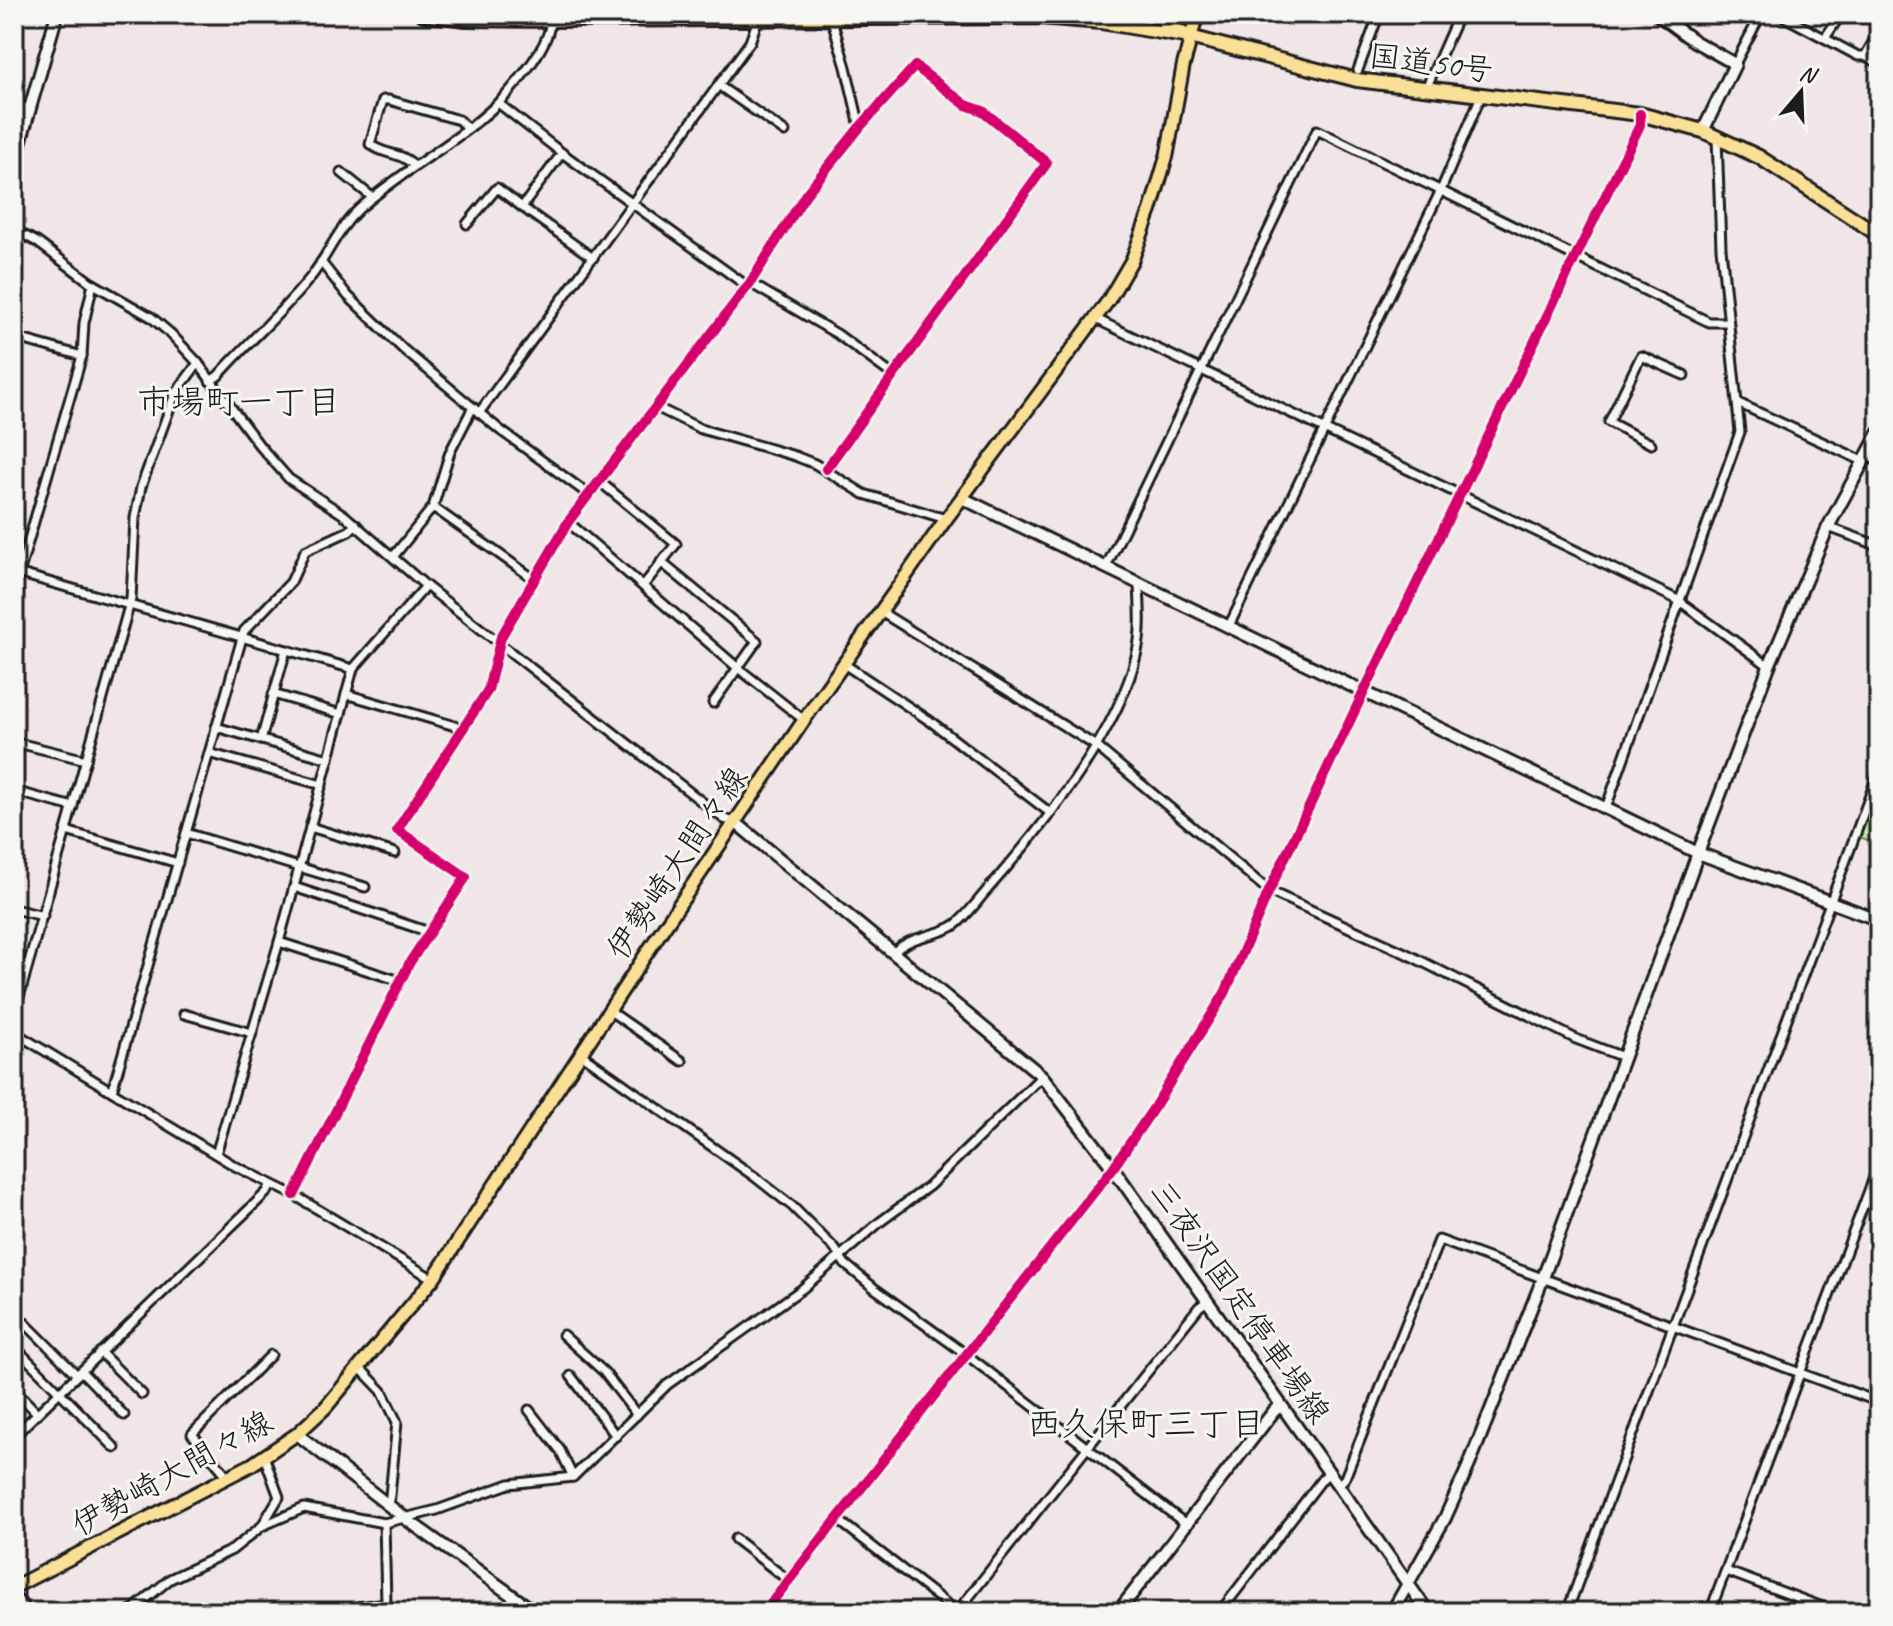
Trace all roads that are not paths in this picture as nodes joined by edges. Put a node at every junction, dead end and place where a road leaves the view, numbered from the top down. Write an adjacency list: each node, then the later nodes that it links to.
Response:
1 (57, 14): 27 (street)
2 (423, 14): 14 (highway, 国道50号)
3 (1153, 14): 16 (main road)
4 (1197, 14): 16 (main road, 伊勢崎大間々線)
5 (1379, 14): 21 (street)
6 (1459, 14): 22 (street)
7 (1657, 14): 20 (street)
8 (1761, 14): 20 (street)
9 (1779, 14): 17 (street)
10 (1841, 14): 17 (street)
11 (830, 16): 13 (highway, 国道50号); 16 (highway, 国道50号); 29 (street)
12 (576, 17): 13 (highway, 国道50号); 14 (highway, 国道50号)
13 (758, 19): 23 (street)
14 (550, 20): 25 (street)
15 (1879, 32): 18 (street)
16 (1190, 37): 24 (highway, 国道50号); 50 (main road, 伊勢崎大間々線)
17 (1825, 38): 18 (street)
18 (1865, 56): 19 (street)
19 (1879, 63)
20 (1735, 64): 31 (street)
21 (1358, 70)
22 (1428, 84)
23 (718, 85): 32 (street); 40 (street)
24 (1481, 96): 28 (highway, 国道50号); 38 (street)
25 (498, 103): 30 (street); 34 (street)
26 (14, 105): 27 (street)
27 (30, 109): 35 (street)
28 (1640, 114): 31 (highway, 国道50号); 45 (street)
29 (860, 127): 49 (street); 57 (street)
30 (467, 128): 36 (street); 36 (street)
31 (1703, 131): 33 (highway, 国道50号)
32 (785, 132)
33 (1716, 136): 44 (highway, 国道50号); 51 (street)
34 (562, 153): 40 (street); 41 (street)
35 (14, 164)
36 (413, 165): 39 (street)
37 (341, 172): 39 (street)
38 (1441, 190): 45 (street); 55 (street); 62 (street)
39 (372, 197): 47 (street)
40 (632, 204): 46 (street); 49 (street)
41 (522, 207): 42 (street); 46 (street)
42 (467, 224)
43 (14, 230): 48 (street)
44 (1879, 235)
45 (1576, 255): 51 (street); 70 (street)
46 (593, 258): 61 (street)
47 (321, 262): 58 (street); 61 (street)
48 (93, 284): 53 (street); 54 (street)
49 (749, 284): 57 (street); 60 (street)
50 (1096, 319): 55 (street); 71 (main road, 伊勢崎大間々線)
51 (1728, 322): 59 (street)
52 (14, 337): 53 (street)
53 (82, 356): 81 (street)
54 (198, 363): 58 (street); 88 (street)
55 (1201, 370): 62 (street); 80 (street)
56 (1684, 375): 64 (street)
57 (894, 376): 67 (street)
58 (210, 381): 75 (street)
59 (1738, 403): 65 (street); 87 (street)
60 (656, 407): 67 (street); 68 (street)
61 (476, 410): 69 (street); 72 (street)
62 (1324, 429): 70 (street); 90 (street)
63 (1879, 433): 65 (street)
64 (1651, 444)
65 (1864, 458): 66 (street); 76 (street)
66 (1879, 462)
67 (826, 469): 73 (street)
68 (599, 481): 69 (street); 79 (street)
69 (588, 494): 74 (street)
70 (1460, 495): 87 (street); 98 (street)
71 (962, 498): 73 (main road, 伊勢崎大間々線); 80 (street)
72 (433, 507): 78 (street); 82 (street)
73 (946, 519): 89 (main road, 伊勢崎大間々線)
74 (568, 522): 82 (street); 85 (street)
75 (356, 524): 78 (street); 91 (street)
76 (1828, 527): 77 (street); 95 (street)
77 (1879, 546)
78 (393, 557): 84 (street)
79 (661, 562): 85 (street); 96 (street)
80 (1106, 567): 83 (street)
81 (16, 572): 86 (street); 88 (street)
82 (534, 579): 92 (street)
83 (1139, 585): 90 (street); 108 (street)
84 (426, 586): 92 (street); 97 (street)
85 (643, 586): 96 (street)
86 (14, 591)
87 (1678, 600): 95 (street); 116 (street)
88 (129, 606): 91 (street); 111 (street)
89 (881, 612): 94 (main road, 伊勢崎大間々線); 108 (street)
90 (1228, 628): 98 (street)
91 (242, 637): 93 (street); 104 (street)
92 (499, 643): 105 (street); 118 (street)
93 (286, 650): 97 (street); 99 (street)
94 (844, 664): 103 (main road, 伊勢崎大間々線); 117 (street)
95 (1769, 666): 123 (street)
96 (738, 668): 101 (street); 103 (street)
97 (353, 669): 100 (street)
98 (1364, 693): 116 (street); 128 (street)
99 (273, 694): 102 (street); 106 (street)
100 (346, 694): 102 (street); 105 (street)
101 (713, 703)
102 (341, 714): 110 (street)
103 (804, 720): 118 (main road, 伊勢崎大間々線)
104 (216, 727): 106 (street); 109 (street)
105 (462, 728): 133 (street)
106 (261, 740): 110 (street)
107 (14, 742): 111 (street)
108 (1096, 746): 117 (street); 128 (street)
109 (209, 753): 113 (street); 121 (street)
110 (329, 759): 113 (street)
111 (86, 760): 115 (street)
112 (1879, 771): 129 (street)
113 (322, 785): 119 (street)
114 (14, 791): 115 (street)
115 (73, 807): 120 (street)
116 (1606, 808): 123 (street)
117 (1049, 812): 135 (street)
118 (735, 822): 135 (street, 三夜沢国定停車場線); 137 (main road, 伊勢崎大間々線)
119 (310, 827): 122 (street); 125 (street)
120 (66, 831): 124 (street); 131 (street)
121 (186, 833): 124 (street); 125 (street)
122 (395, 853)
123 (1698, 853): 129 (street); 143 (street)
124 (178, 863): 146 (street)
125 (299, 867): 126 (street); 127 (street)
126 (294, 887): 133 (street); 134 (street)
127 (365, 887)
128 (1269, 891): 143 (street); 149 (street)
129 (1830, 902): 132 (street); 157 (street)
130 (14, 909): 131 (street)
131 (43, 916): 139 (street)
132 (1879, 920)
133 (429, 932): 136 (street)
134 (279, 942): 136 (street); 141 (street)
135 (894, 952): 145 (street, 三夜沢国定停車場線)
136 (400, 981): 151 (street)
137 (610, 1011): 142 (main road, 伊勢崎大間々線); 144 (street)
138 (184, 1014): 141 (street)
139 (14, 1015)
140 (14, 1032): 146 (street)
141 (252, 1033): 147 (street)
142 (581, 1054): 152 (street); 154 (main road, 伊勢崎大間々線)
143 (1623, 1057): 153 (street)
144 (682, 1061)
145 (1042, 1076): 149 (street, 三夜沢国定停車場線); 152 (street)
146 (112, 1091): 147 (street)
147 (216, 1154): 150 (street)
148 (1879, 1164): 165 (street)
149 (1113, 1168): 155 (street, 三夜沢国定停車場線); 162 (street)
150 (270, 1184): 151 (street); 160 (street)
151 (294, 1195): 154 (street)
152 (840, 1257): 162 (street); 175 (street)
153 (1543, 1278): 157 (street); 185 (street); 195 (street)
154 (433, 1279): 163 (main road, 伊勢崎大間々線)
155 (1206, 1302): 171 (street, 三夜沢国定停車場線); 180 (street)
156 (14, 1312): 164 (street)
157 (1674, 1326): 165 (street); 208 (street)
158 (563, 1335): 175 (street)
159 (14, 1346): 168 (street)
160 (100, 1352): 164 (street); 169 (street)
161 (271, 1355): 183 (street)
162 (967, 1355): 180 (street); 188 (street)
163 (360, 1368): 176 (main road, 伊勢崎大間々線); 186 (street)
164 (79, 1373): 168 (street); 174 (street)
165 (1802, 1373): 170 (street); 193 (street)
166 (571, 1376): 178 (street)
167 (14, 1389): 173 (street)
168 (60, 1391): 173 (street); 179 (street)
169 (142, 1394)
170 (1879, 1402)
171 (1281, 1406): 182 (street, 三夜沢国定停車場線); 190 (street)
172 (529, 1410): 184 (street)
173 (37, 1413): 177 (street)
174 (124, 1415)
175 (637, 1415): 178 (street)
176 (297, 1434): 181 (main road, 伊勢崎大間々線); 186 (street)
177 (14, 1436)
178 (616, 1436): 184 (street)
179 (115, 1448)
180 (1086, 1448): 188 (street); 190 (street)
181 (264, 1456): 183 (main road, 伊勢崎大間々線); 191 (street)
182 (1329, 1474): 185 (street, 三夜沢国定停車場線); 205 (street)
183 (228, 1477): 196 (main road, 伊勢崎大間々線)
184 (573, 1477): 187 (street)
185 (1338, 1486): 195 (street, 三夜沢国定停車場線)
186 (389, 1506): 187 (street)
187 (406, 1519): 189 (street); 202 (street)
188 (837, 1519): 194 (street)
189 (384, 1523): 191 (street); 198 (street)
190 (1187, 1525): 204 (street)
191 (262, 1526): 200 (street)
192 (735, 1539): 194 (street)
193 (1726, 1571): 209 (street); 210 (street)
194 (788, 1580): 203 (street)
195 (1408, 1584): 206 (street); 207 (street, 三夜沢国定停車場線)
196 (14, 1587)
197 (14, 1595): 199 (street)
198 (362, 1609): 201 (street)
199 (29, 1612)
200 (130, 1612)
201 (335, 1612)
202 (535, 1612)
203 (764, 1612)
204 (1118, 1612)
205 (1220, 1612)
206 (1392, 1612)
207 (1428, 1612)
208 (1567, 1612)
209 (1710, 1612)
210 (1836, 1612)

